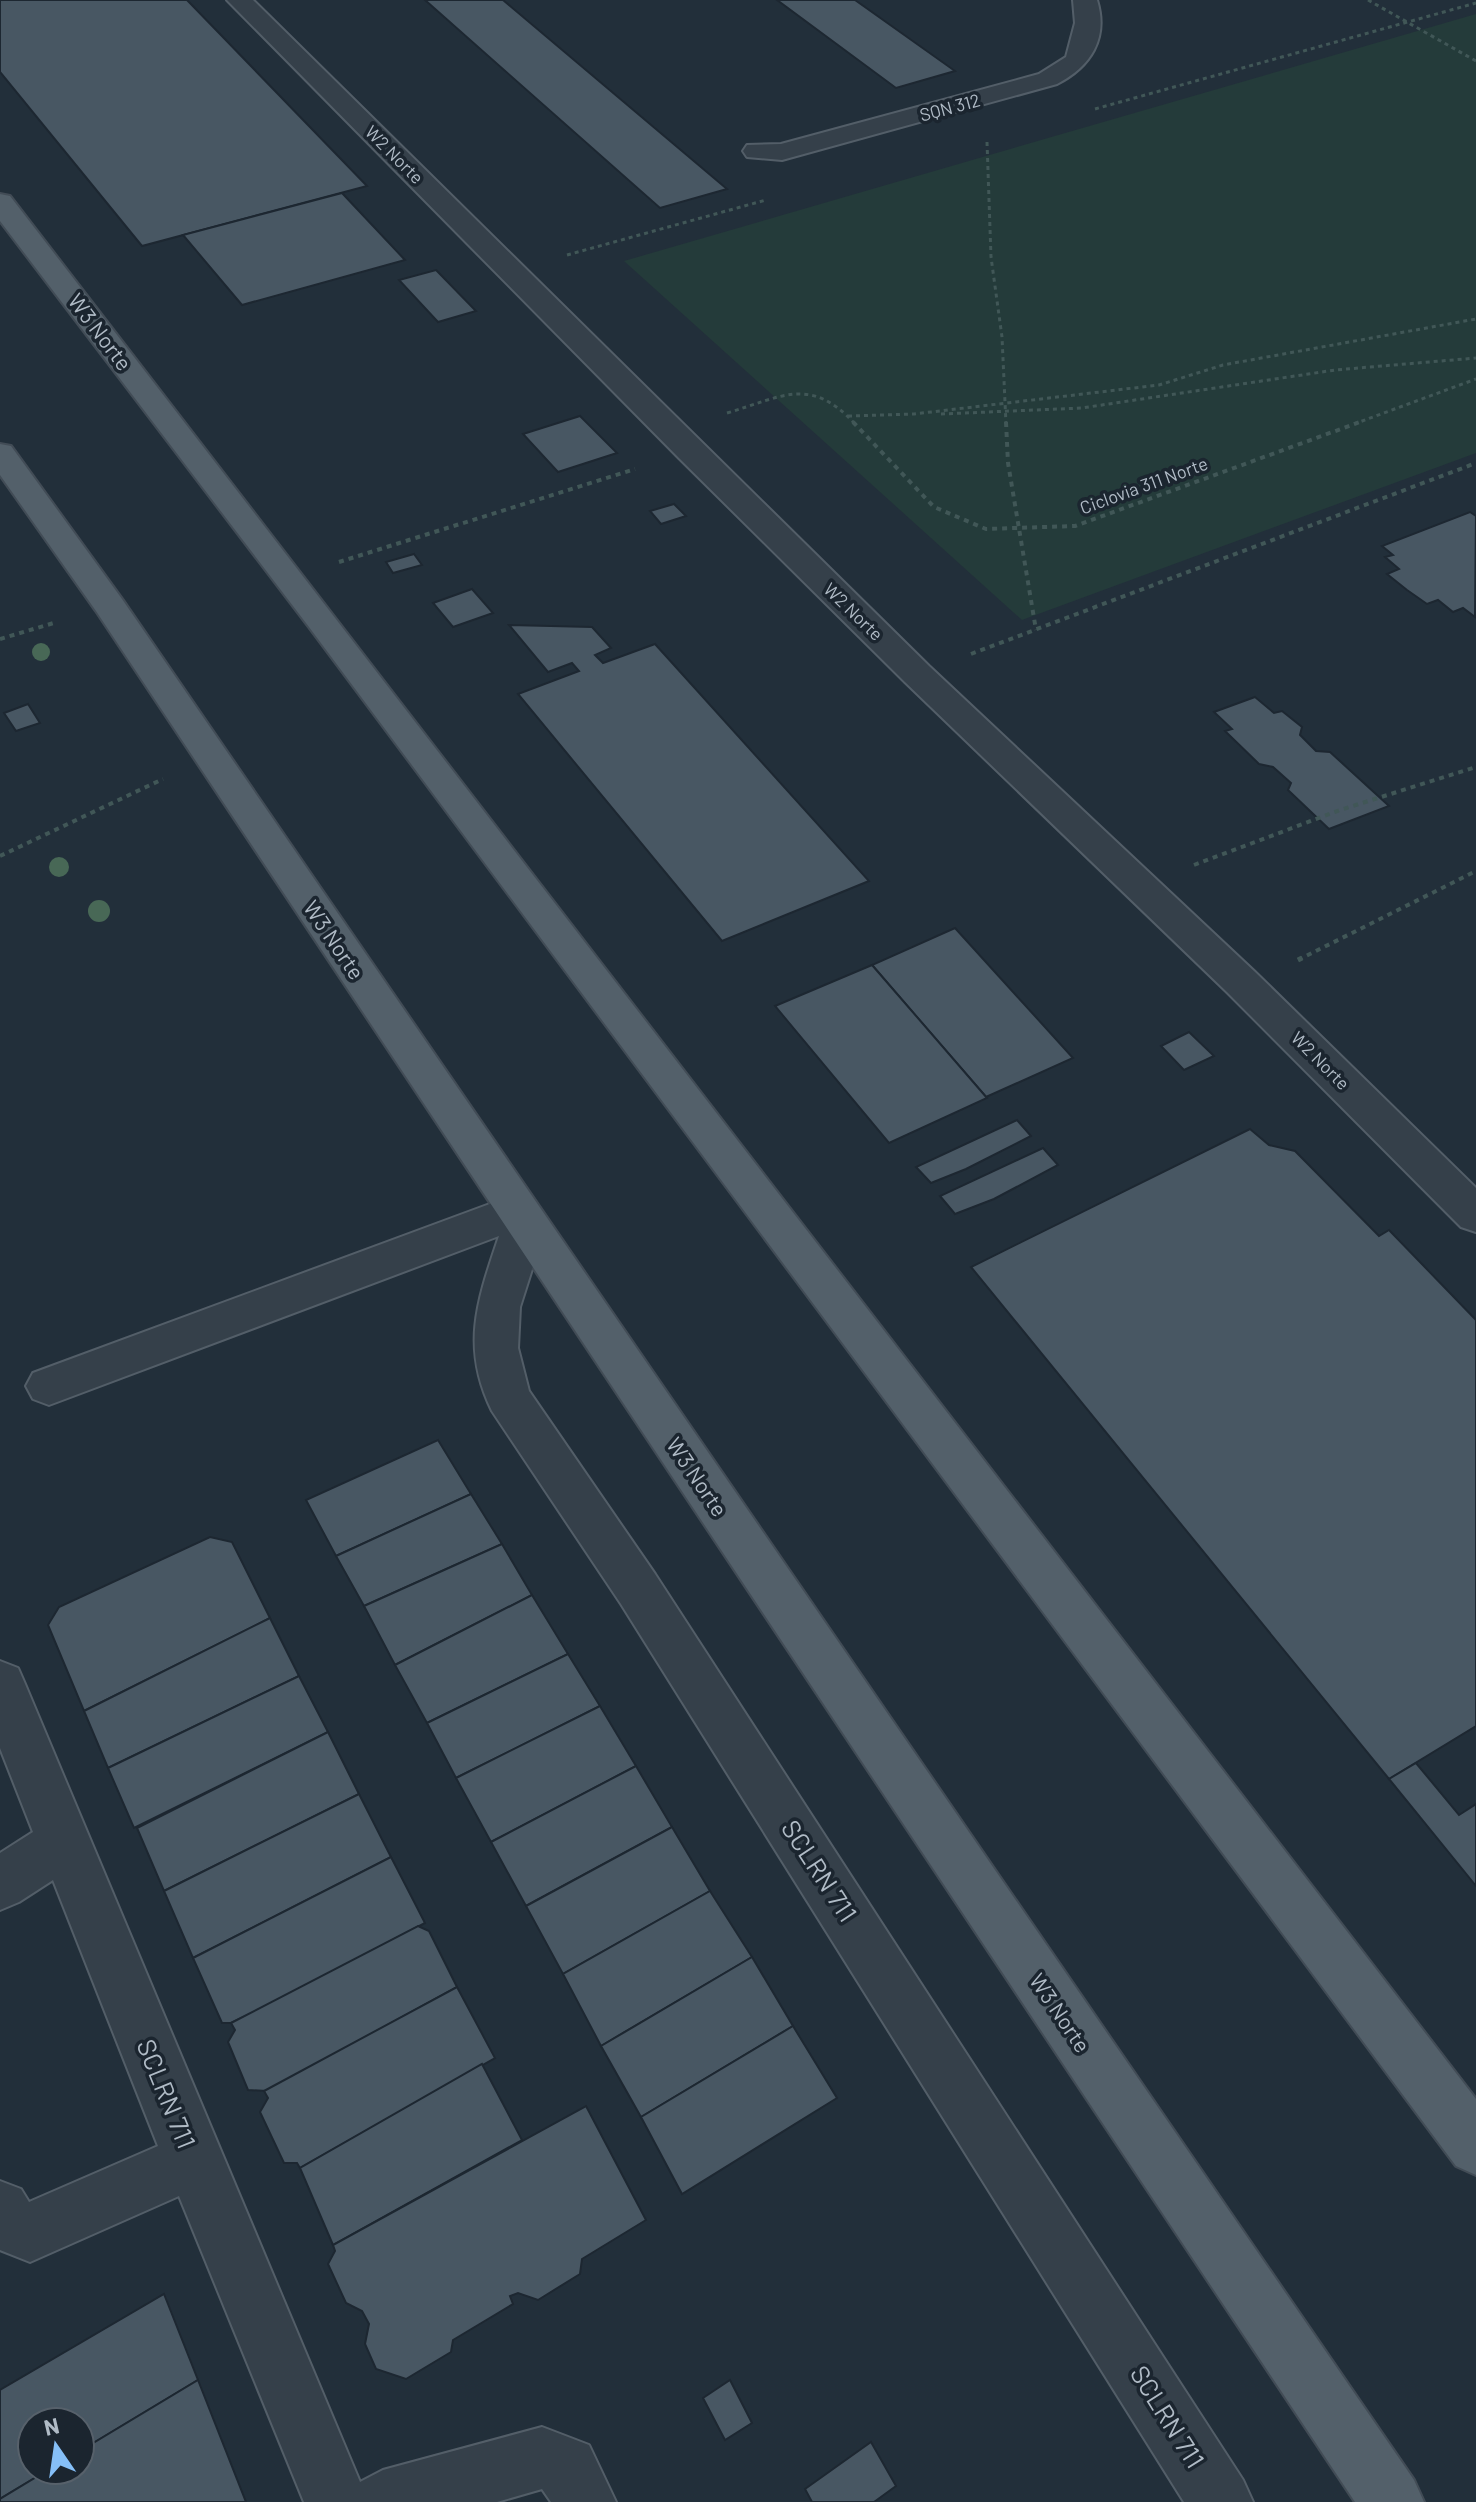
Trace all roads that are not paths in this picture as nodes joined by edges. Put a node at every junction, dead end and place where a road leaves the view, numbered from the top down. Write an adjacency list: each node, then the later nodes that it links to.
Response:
1 (239, 0): 6 (street, W2 Norte)
2 (1085, 0): 3 (street, SQN 312)
3 (756, 151)
4 (0, 202): 12 (main road, W3 Norte)
5 (0, 453): 7 (main road, W3 Norte)
6 (1476, 1215)
7 (521, 1216): 8 (street); 15 (main road, W3 Norte); 19 (street, SCLRN 711)
8 (49, 1386)
9 (0, 1684): 10 (street, SCLRN 711)
10 (64, 1842): 11 (street); 13 (street, SCLRN 711)
11 (0, 1884)
12 (1476, 2146)
13 (193, 2160): 14 (street); 16 (street, SCLRN 711)
14 (0, 2210)
15 (1385, 2487)
16 (336, 2502)
17 (383, 2502): 18 (street)
18 (584, 2502)
19 (1221, 2502)

